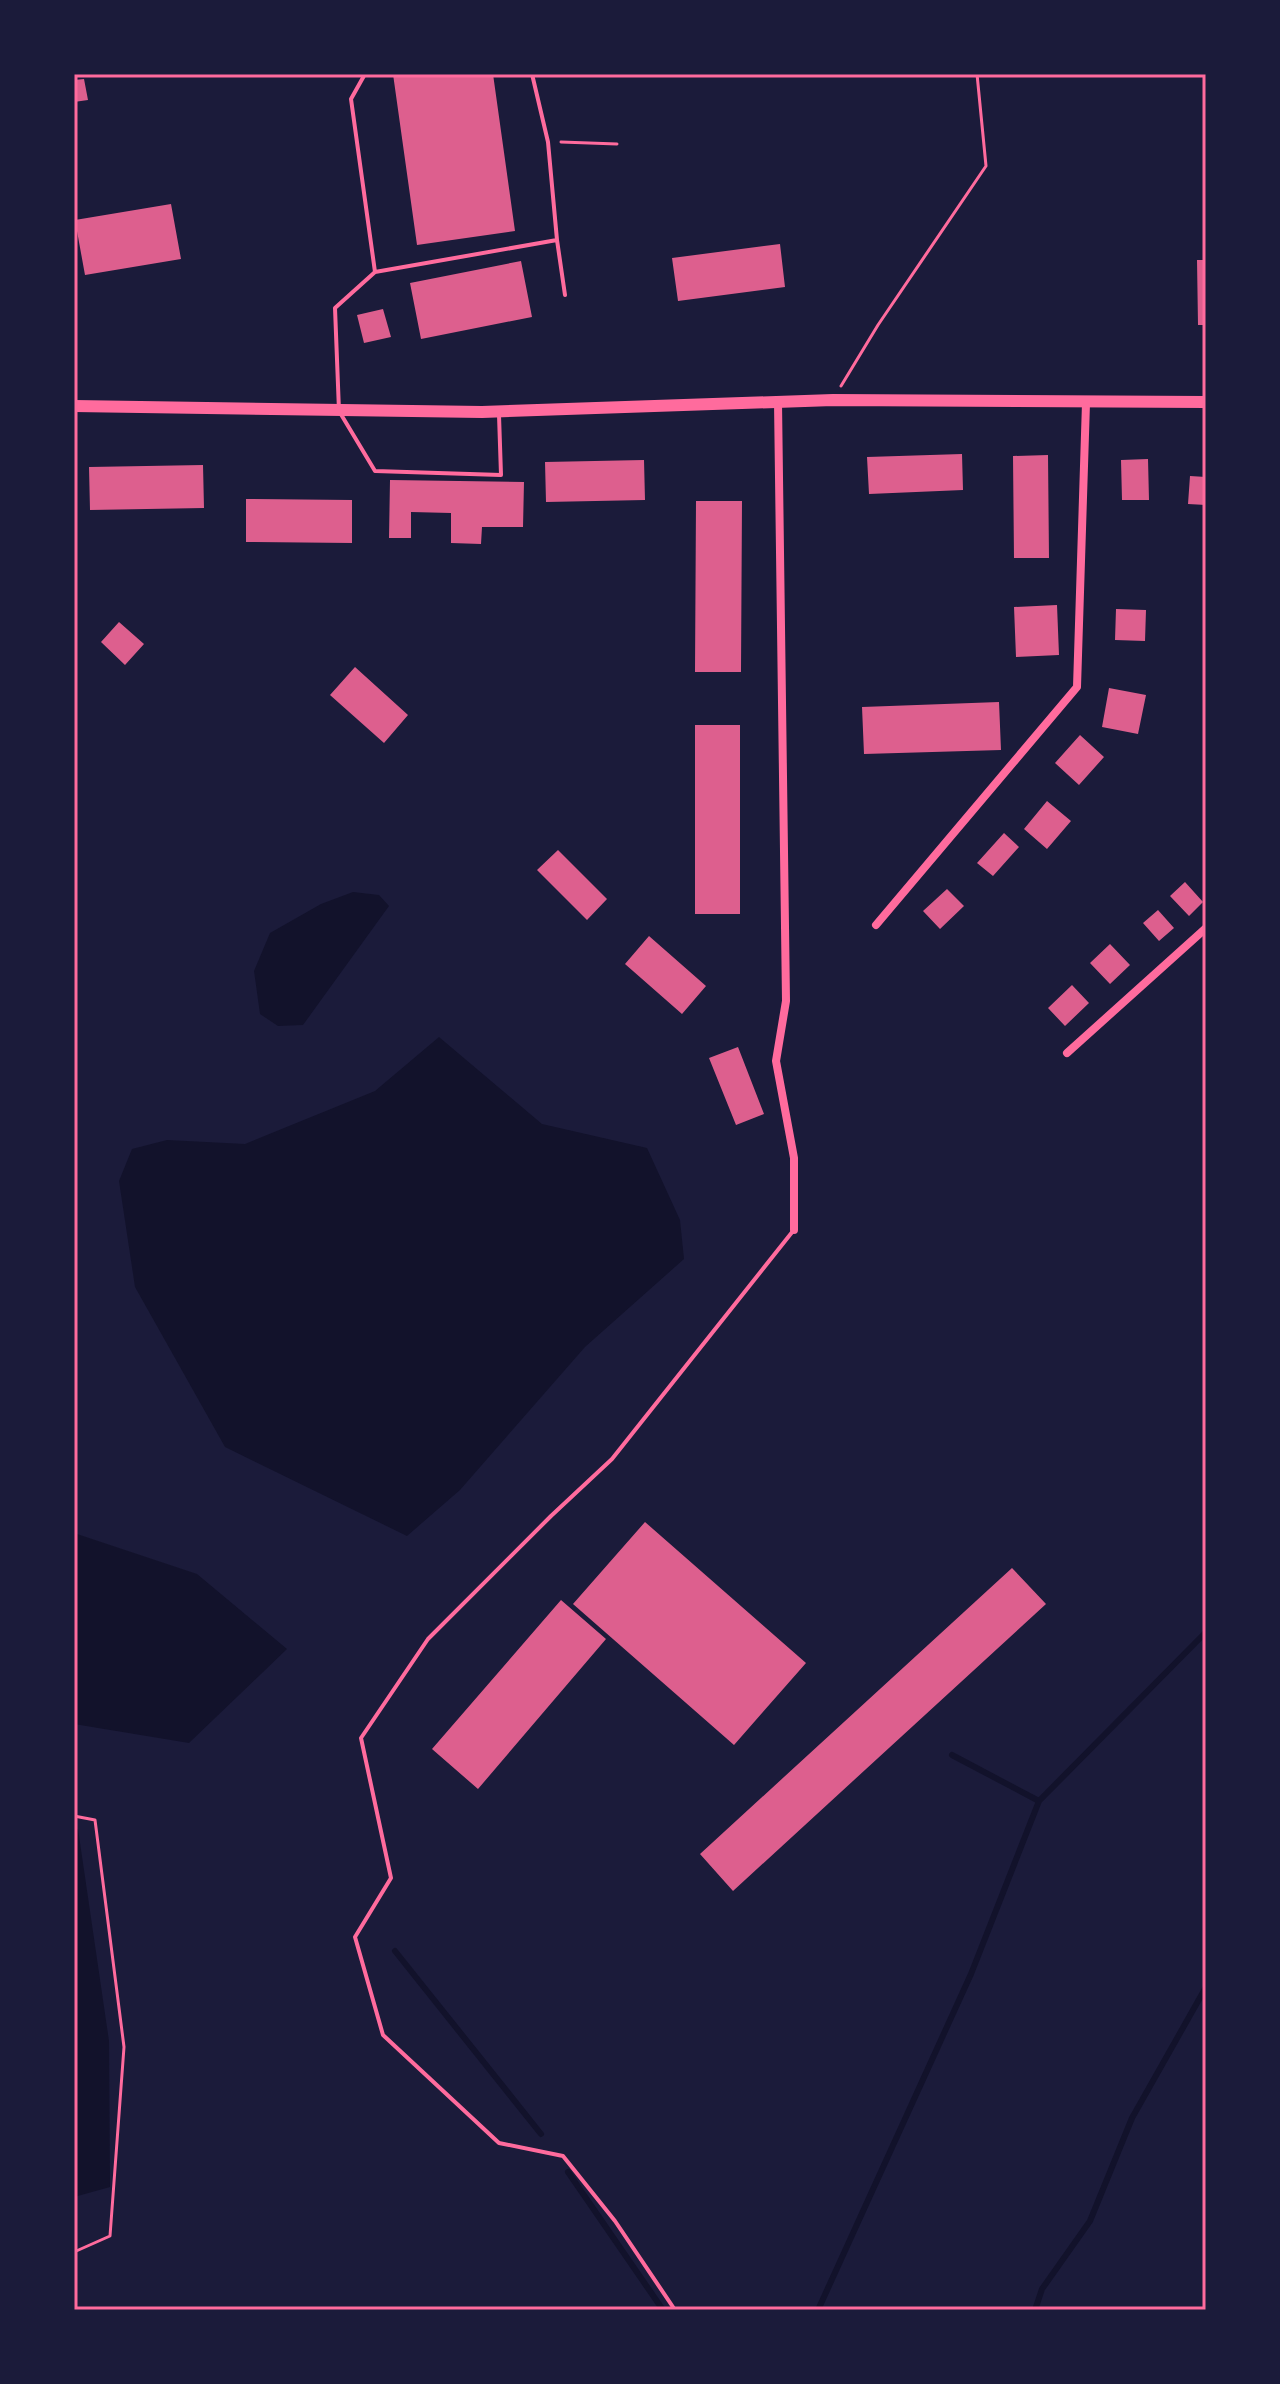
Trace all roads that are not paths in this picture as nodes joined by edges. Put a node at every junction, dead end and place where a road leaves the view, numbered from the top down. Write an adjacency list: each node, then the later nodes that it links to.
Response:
1 (365, 74): 4 (lane)
2 (532, 74): 3 (lane)
3 (557, 240): 4 (lane); 5 (lane)
4 (375, 272): 10 (lane)
5 (565, 295)
6 (778, 402): 8 (main road); 11 (main road); 15 (street)
7 (1206, 402): 8 (main road)
8 (1086, 403): 12 (street)
9 (74, 406): 10 (main road)
10 (339, 411): 11 (main road); 11 (lane)
11 (499, 411)
12 (876, 925)
13 (1206, 928): 14 (street)
14 (1067, 1053)
15 (794, 1230): 16 (lane)
16 (675, 2310)

